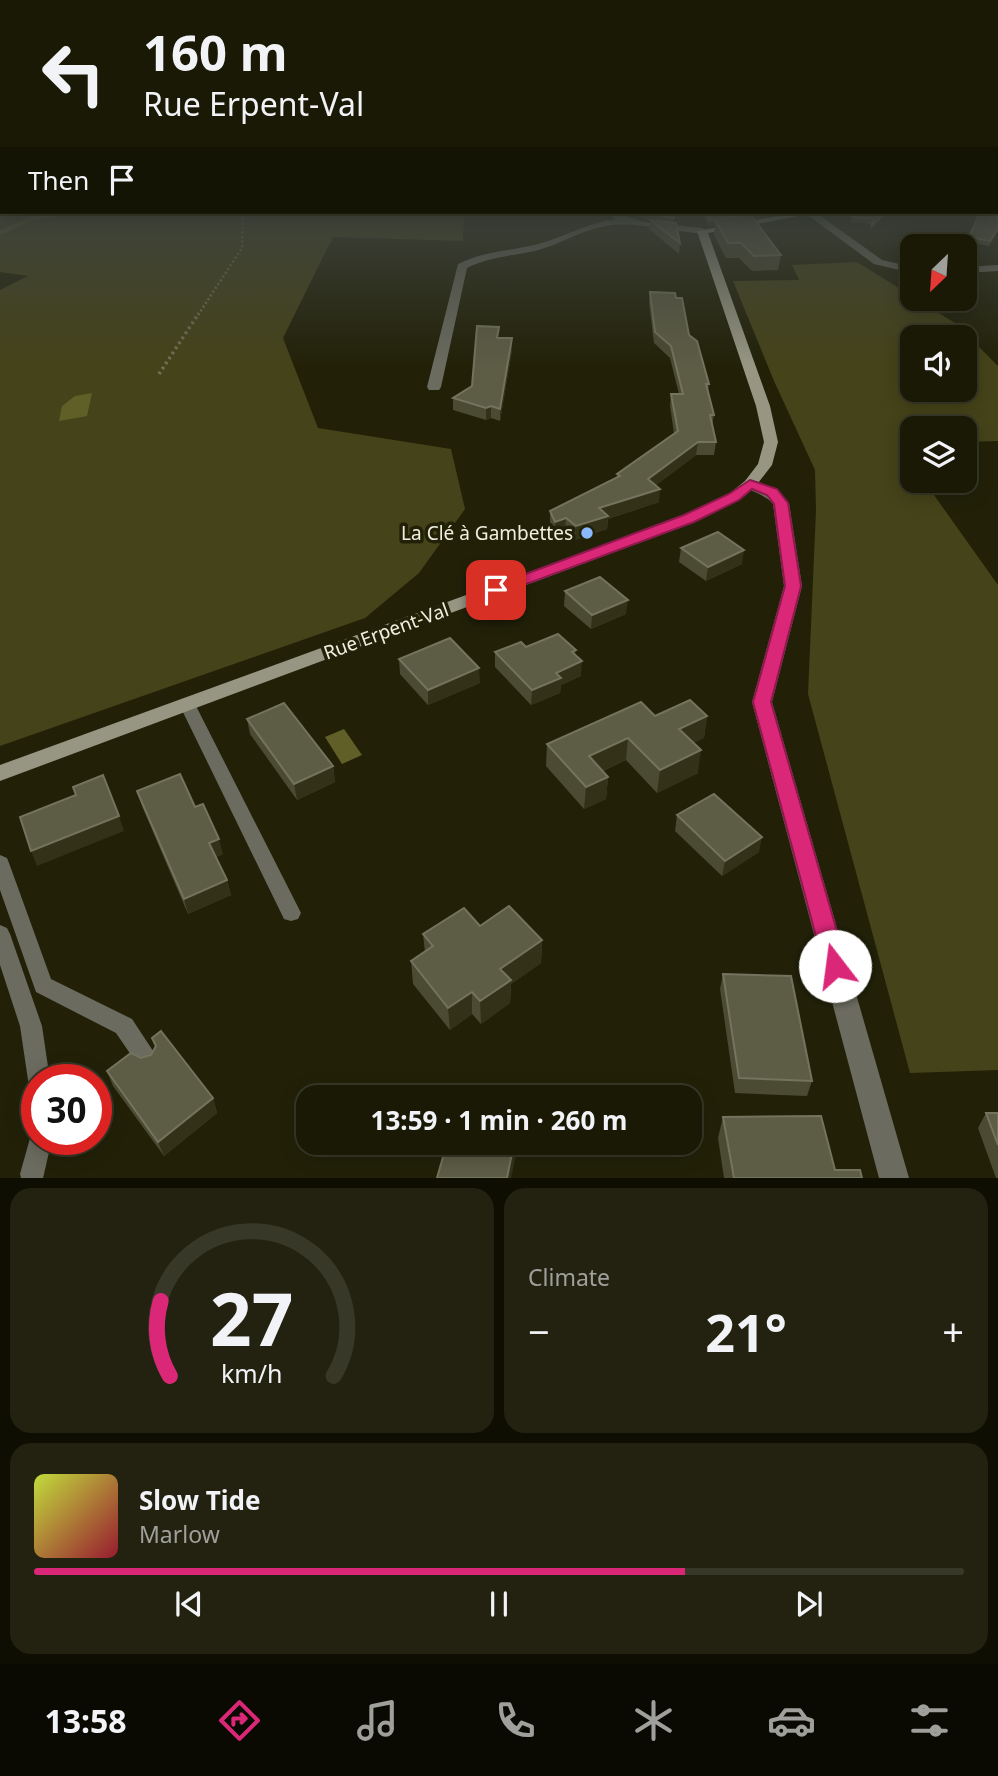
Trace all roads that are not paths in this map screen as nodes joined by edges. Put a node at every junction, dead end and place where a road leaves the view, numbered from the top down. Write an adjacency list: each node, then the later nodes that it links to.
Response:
1 (487, 256): 7 (street)
2 (711, 256): 8 (street, Rue Erpent-Val)
3 (870, 256): 4 (street)
4 (900, 267)
5 (998, 268): 6 (street)
6 (977, 269)
7 (434, 387)
8 (750, 484): 9 (street, Rue Erpent-Val); 18 (street)
9 (187, 704): 10 (street, Rue Erpent-Val); 12 (lane)
10 (0, 773)
11 (0, 863): 14 (lane)
12 (291, 913)
13 (0, 934): 15 (lane)
14 (148, 1060)
15 (37, 1064)
16 (36, 1155): 17 (lane)
17 (32, 1174)
18 (894, 1178)

